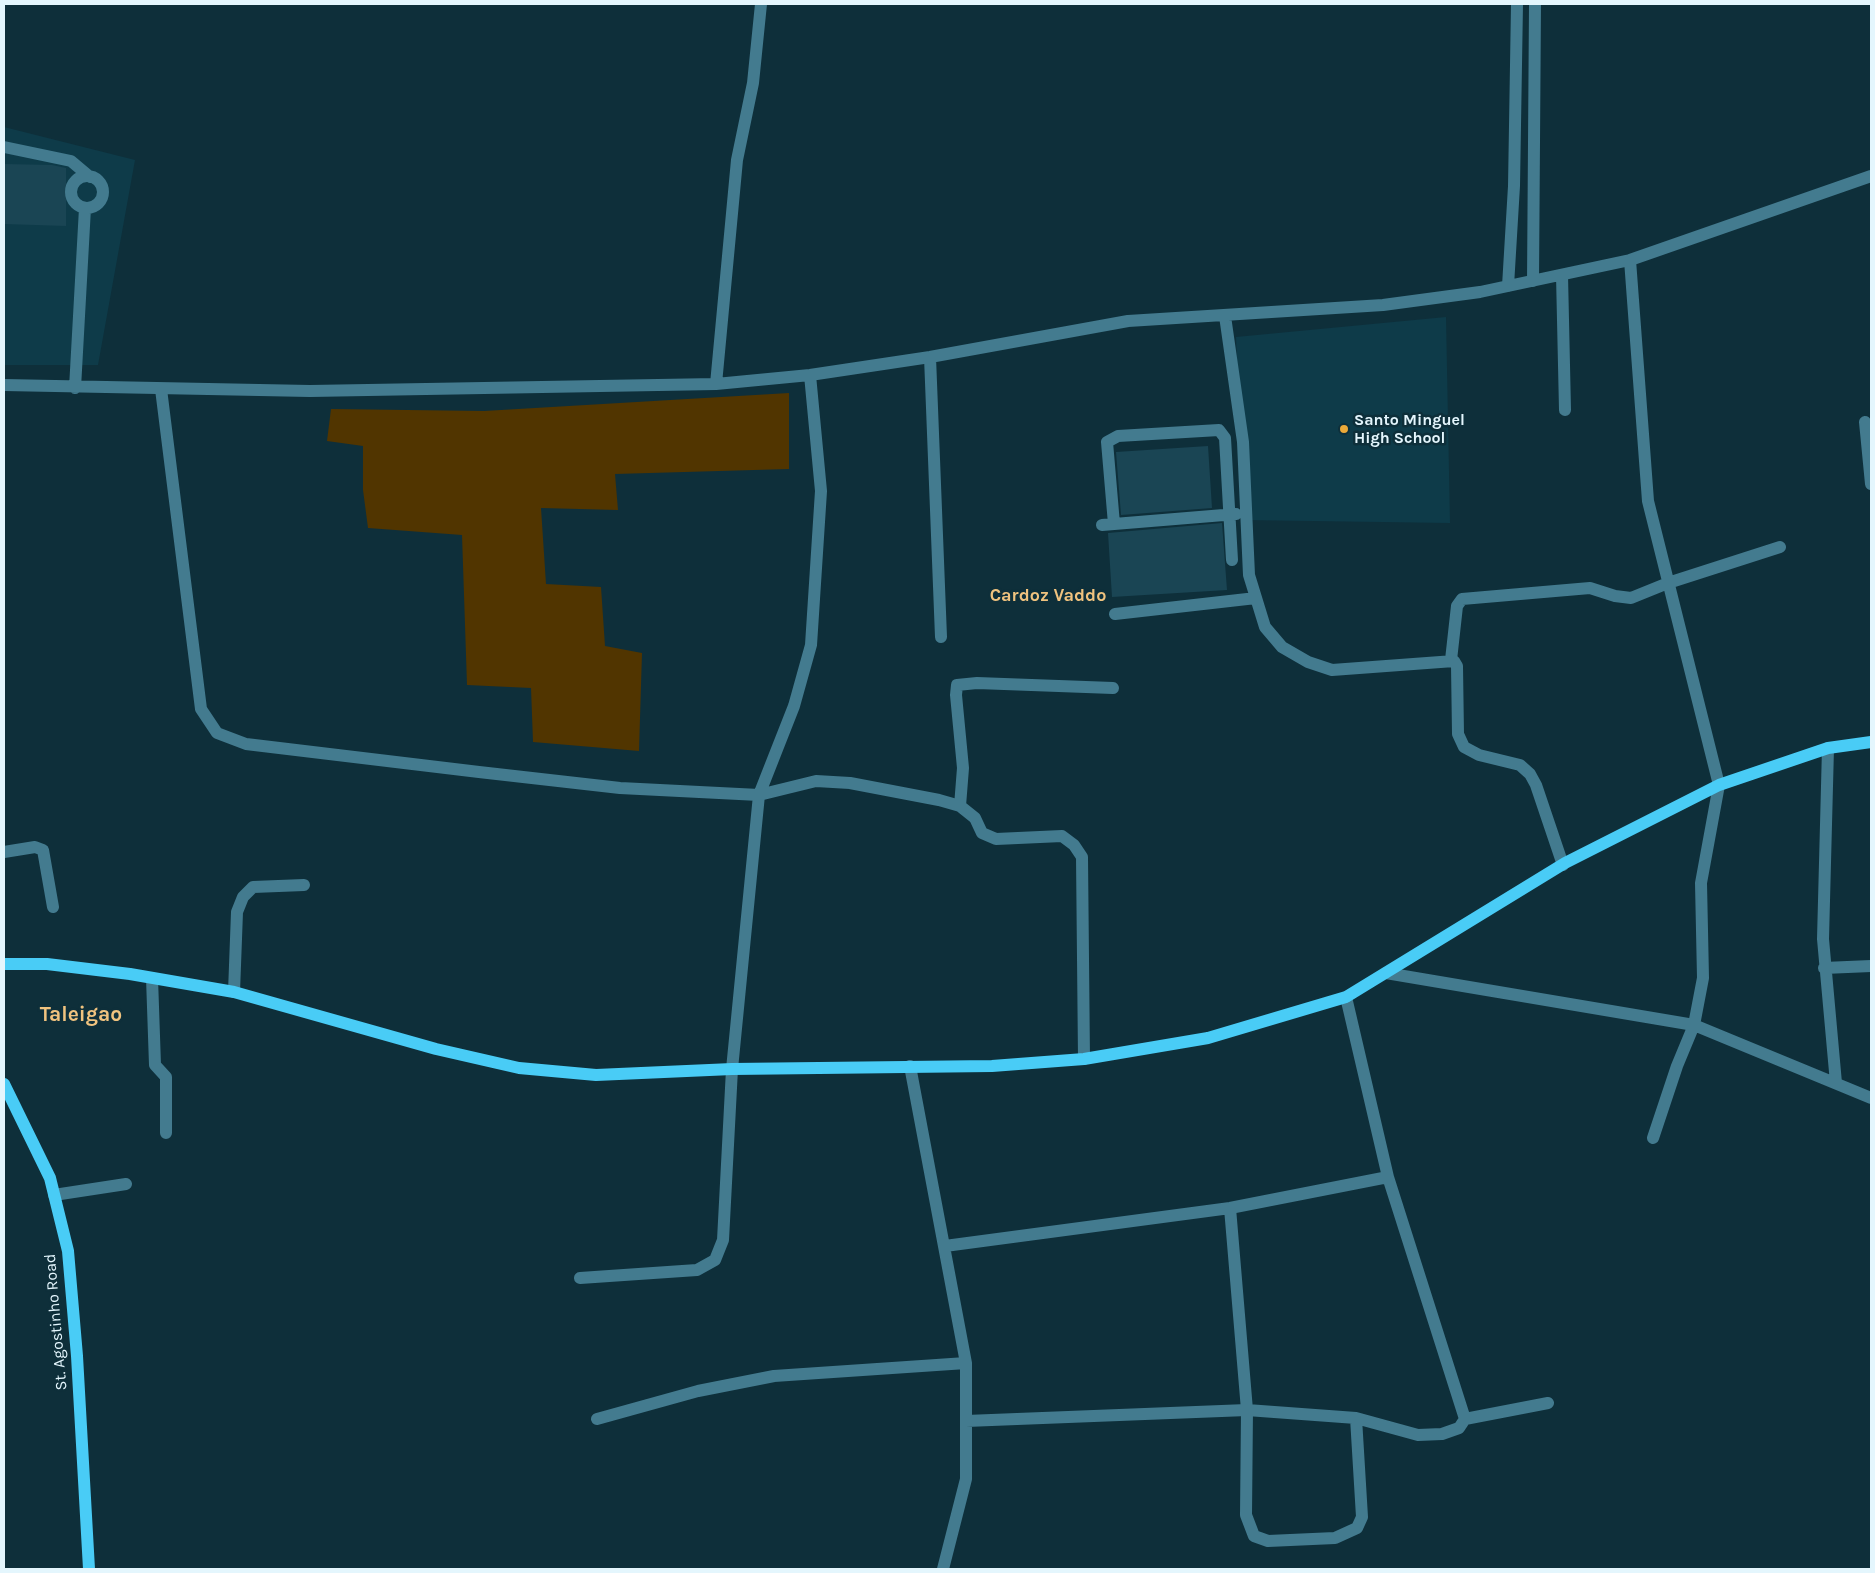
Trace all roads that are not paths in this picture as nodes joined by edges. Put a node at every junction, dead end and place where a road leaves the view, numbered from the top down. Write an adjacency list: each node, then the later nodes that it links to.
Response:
1 (761, 4): 15 (street)
2 (1517, 4): 11 (street)
3 (1535, 4): 10 (street)
4 (4, 147): 6 (street)
5 (1871, 176): 8 (street)
6 (90, 177): 7 (street); 7 (street)
7 (85, 208): 17 (street)
8 (1630, 260): 9 (street); 26 (street)
9 (1562, 275): 10 (street); 19 (street)
10 (1532, 281): 11 (street)
11 (1508, 286): 12 (street)
12 (1225, 316): 13 (street); 22 (street)
13 (930, 357): 14 (street); 29 (street)
14 (810, 375): 15 (street); 35 (street)
15 (716, 384): 18 (street)
16 (4, 385): 17 (street)
17 (75, 388): 18 (street)
18 (161, 390): 35 (street)
19 (1565, 410)
20 (1865, 422): 21 (street)
21 (1871, 484)
22 (1246, 513): 23 (street); 27 (street)
23 (1229, 515): 23 (street); 25 (street)
24 (1780, 547): 26 (street)
25 (1232, 560)
26 (1668, 583): 30 (street); 34 (street)
27 (1256, 598): 28 (street); 30 (street)
28 (1115, 614)
29 (941, 638)
30 (1451, 660): 38 (street)
31 (1113, 688): 36 (street)
32 (1871, 742): 33 (main road)
33 (1828, 748): 34 (main road); 43 (street)
34 (1719, 785): 38 (main road); 48 (street)
35 (759, 795): 36 (street); 51 (street)
36 (960, 806): 49 (street)
37 (4, 852): 40 (street)
38 (1563, 865): 44 (main road)
39 (304, 885): 46 (street)
40 (53, 907)
41 (4, 964): 45 (main road)
42 (1871, 966): 43 (street)
43 (1824, 968): 52 (street)
44 (1386, 973): 47 (main road); 48 (street)
45 (152, 978): 46 (main road); 55 (street)
46 (234, 992): 51 (main road)
47 (1346, 997): 49 (main road); 57 (street)
48 (1694, 1025): 52 (street); 56 (street)
49 (1084, 1059): 50 (main road)
50 (910, 1066): 51 (main road); 61 (street)
51 (732, 1069): 62 (street)
52 (1836, 1083): 54 (street)
53 (5, 1090): 59 (main road, St. Agostinho Road)
54 (1871, 1098)
55 (166, 1133)
56 (1653, 1138)
57 (1388, 1177): 60 (street); 68 (street)
58 (126, 1184): 59 (street)
59 (54, 1195): 70 (main road, St. Agostinho Road)
60 (1230, 1208): 61 (street); 65 (street)
61 (945, 1246): 63 (street)
62 (580, 1278)
63 (966, 1363): 67 (street); 69 (street)
64 (1548, 1403): 68 (street)
65 (1247, 1410): 66 (street); 66 (street); 69 (street)
66 (1356, 1418): 68 (street)
67 (597, 1419)
68 (1466, 1419)
69 (966, 1421): 71 (street)
70 (88, 1569)
71 (943, 1569)

